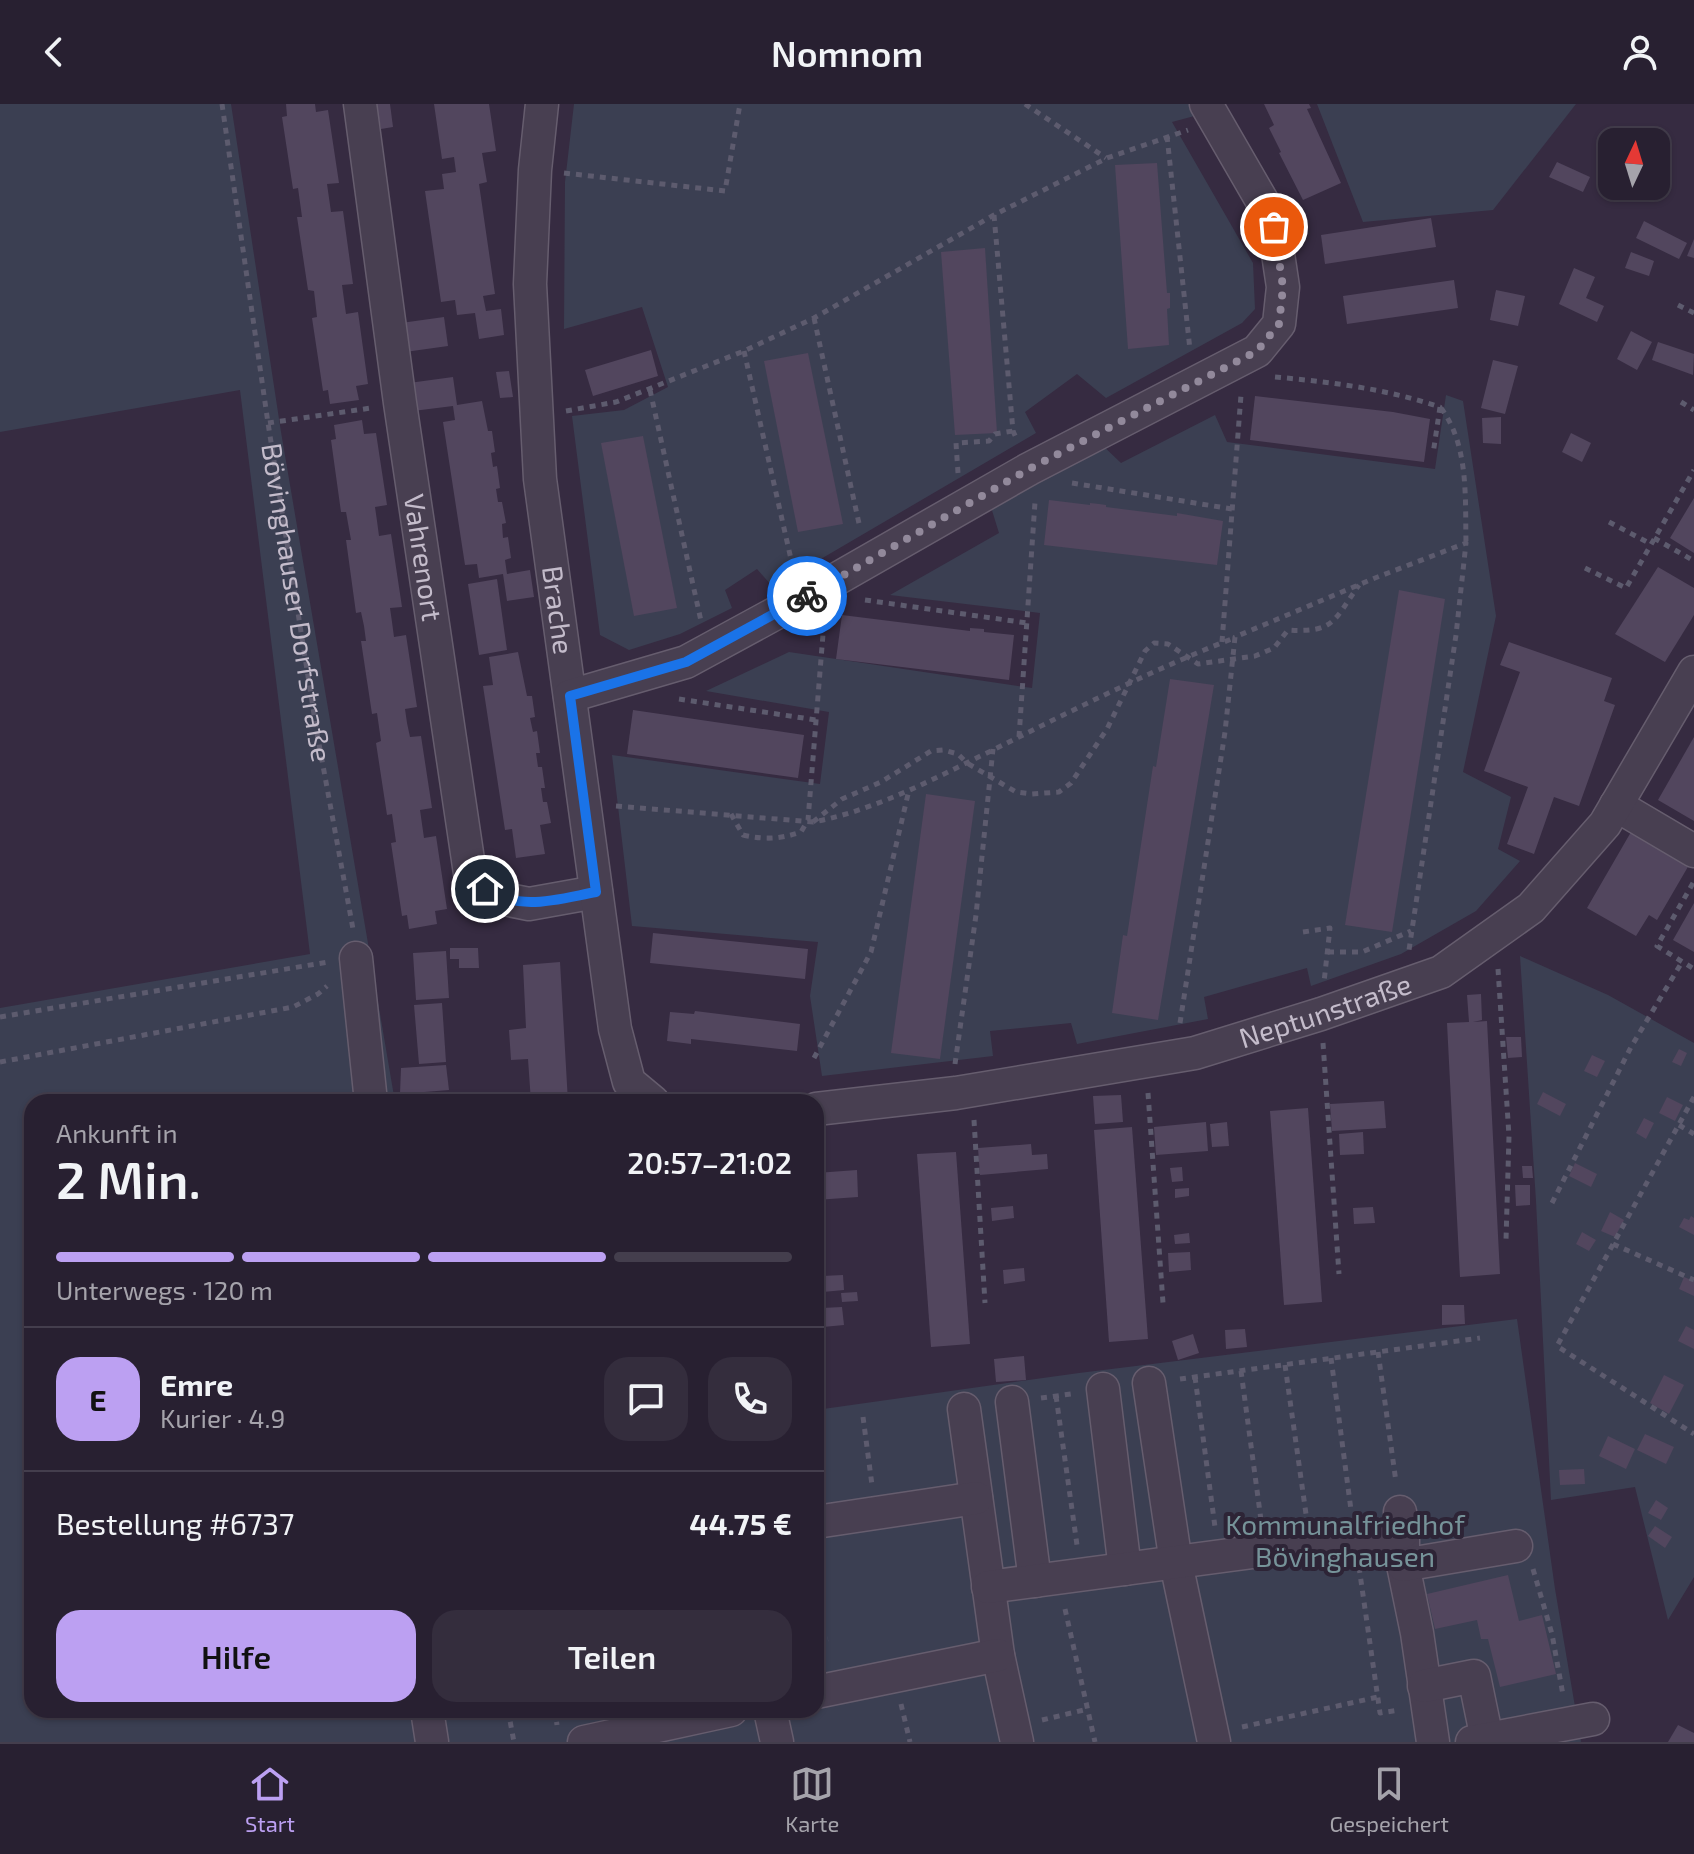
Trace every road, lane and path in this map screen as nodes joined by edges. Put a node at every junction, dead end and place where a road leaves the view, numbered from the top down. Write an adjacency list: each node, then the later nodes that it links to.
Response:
1 (222, 104): 23 (path, Bövinghauser Dorfstraße)
2 (360, 104): 59 (street, Vahrenort)
3 (542, 104): 9 (street, Brache)
4 (740, 104): 9 (path)
5 (1025, 104): 8 (path)
6 (1211, 112): 7 (path); 16 (street)
7 (1167, 136): 8 (path); 14 (path)
8 (1107, 158): 10 (path)
9 (535, 170): 22 (street, Brache)
10 (994, 215): 13 (path); 27 (path)
11 (1678, 305): 12 (path)
12 (1694, 313)
13 (814, 318): 15 (path); 30 (path)
14 (1189, 343)
15 (744, 351): 17 (path); 36 (path)
16 (1243, 366): 19 (path); 26 (street); 28 (path)
17 (650, 390): 22 (path); 40 (path)
18 (1681, 402): 21 (path)
19 (1440, 407): 24 (path); 32 (path)
20 (361, 409): 23 (path)
21 (1694, 410)
22 (537, 417): 45 (street, Brache)
23 (268, 423): 64 (path, Bövinghauser Dorfstraße)
24 (1433, 454)
25 (1694, 470): 31 (path)
26 (1033, 473): 27 (street); 28 (path); 37 (path)
27 (962, 507): 36 (street)
28 (1232, 509): 39 (path)
29 (1609, 522): 31 (path)
30 (861, 532)
31 (1653, 541): 33 (path); 34 (path)
32 (1466, 543): 35 (path); 60 (path)
33 (1694, 561)
34 (1585, 568)
35 (1360, 584): 38 (path); 42 (path)
36 (815, 595): 37 (path); 40 (street); 47 (path)
37 (1027, 623): 48 (path)
38 (1235, 637): 39 (path); 42 (path)
39 (1222, 642): 41 (path)
40 (708, 649): 45 (street)
41 (1185, 657): 42 (path); 44 (path); 44 (path)
42 (1232, 661): 71 (path)
43 (1694, 672): 54 (street, Neptunstraße)
44 (1128, 683): 48 (path); 51 (path)
45 (570, 696): 53 (street, Brache)
46 (667, 697): 47 (path)
47 (816, 720): 56 (path)
48 (1019, 737): 49 (path)
49 (993, 749): 50 (path); 51 (path)
50 (967, 763): 51 (path); 52 (path); 56 (path)
51 (992, 777): 69 (path)
52 (909, 789): 56 (path); 70 (path)
53 (585, 803): 55 (path); 59 (street, Brache)
54 (1616, 805): 57 (street); 62 (street, Neptunstraße)
55 (731, 814): 56 (path); 56 (path)
56 (811, 821)
57 (1694, 851)
58 (1694, 882): 65 (path)
59 (596, 892): 75 (street, Brache)
60 (1411, 931): 61 (path); 63 (path)
61 (1303, 932)
62 (1495, 932): 67 (street, Neptunstraße); 81 (path)
63 (1409, 942)
64 (356, 958): 68 (path); 72 (path); 74 (street)
65 (1682, 962): 66 (path); 80 (path)
66 (1694, 969)
67 (1321, 1014): 71 (street, Neptunstraße); 83 (path)
68 (0, 1017)
69 (956, 1056)
70 (814, 1058)
71 (1160, 1058): 73 (street, Neptunstraße); 86 (path)
72 (0, 1062)
73 (973, 1090): 77 (street, Neptunstraße); 85 (path)
74 (370, 1094)
75 (643, 1094)
76 (1694, 1097): 78 (path)
77 (824, 1108)
78 (1679, 1125): 79 (path); 82 (path)
79 (1694, 1134)
80 (1552, 1203)
81 (1506, 1240)
82 (1613, 1244): 84 (path); 99 (path)
83 (1339, 1274)
84 (1694, 1280)
85 (985, 1303)
86 (1163, 1303)
87 (1480, 1338): 88 (path)
88 (1378, 1352): 89 (path); 103 (path)
89 (1331, 1358): 90 (path); 107 (path)
90 (1285, 1365): 91 (path); 104 (path)
91 (1241, 1371): 92 (path); 106 (path)
92 (1195, 1377): 93 (path); 108 (path)
93 (1149, 1383): 109 (street)
94 (1103, 1389): 95 (path); 111 (street)
95 (1056, 1396): 96 (path); 113 (path)
96 (1012, 1402): 114 (street)
97 (964, 1409): 100 (street)
98 (863, 1417): 101 (path)
99 (1694, 1434)
100 (976, 1498): 101 (street); 115 (street)
101 (876, 1513): 102 (street)
102 (824, 1521)
103 (1401, 1521): 107 (street); 110 (street)
104 (1310, 1544): 106 (street); 107 (street)
105 (1516, 1546): 110 (street)
106 (1265, 1550): 108 (street)
107 (1357, 1553): 129 (path)
108 (1219, 1557): 109 (street)
109 (1176, 1563): 111 (street); 129 (street)
110 (1403, 1565): 120 (street)
111 (1125, 1569): 113 (street)
112 (1536, 1574): 127 (path)
113 (1081, 1575): 114 (street)
114 (1035, 1581): 115 (street)
115 (988, 1587): 119 (street)
116 (1065, 1609): 122 (path)
117 (828, 1639): 118 (path)
118 (824, 1640)
119 (998, 1655): 121 (street); 128 (street)
120 (1424, 1686): 130 (street); 136 (street)
121 (824, 1690)
122 (1088, 1709): 128 (path); 135 (path)
123 (428, 1718): 131 (street)
124 (510, 1718): 132 (path)
125 (694, 1718): 133 (street)
126 (772, 1718): 134 (street)
127 (1581, 1721): 130 (street)
128 (1015, 1734)
129 (1213, 1738)
130 (1480, 1740)
131 (432, 1742)
132 (514, 1742)
133 (584, 1742)
134 (777, 1742)
135 (1095, 1742)
136 (1433, 1742)

